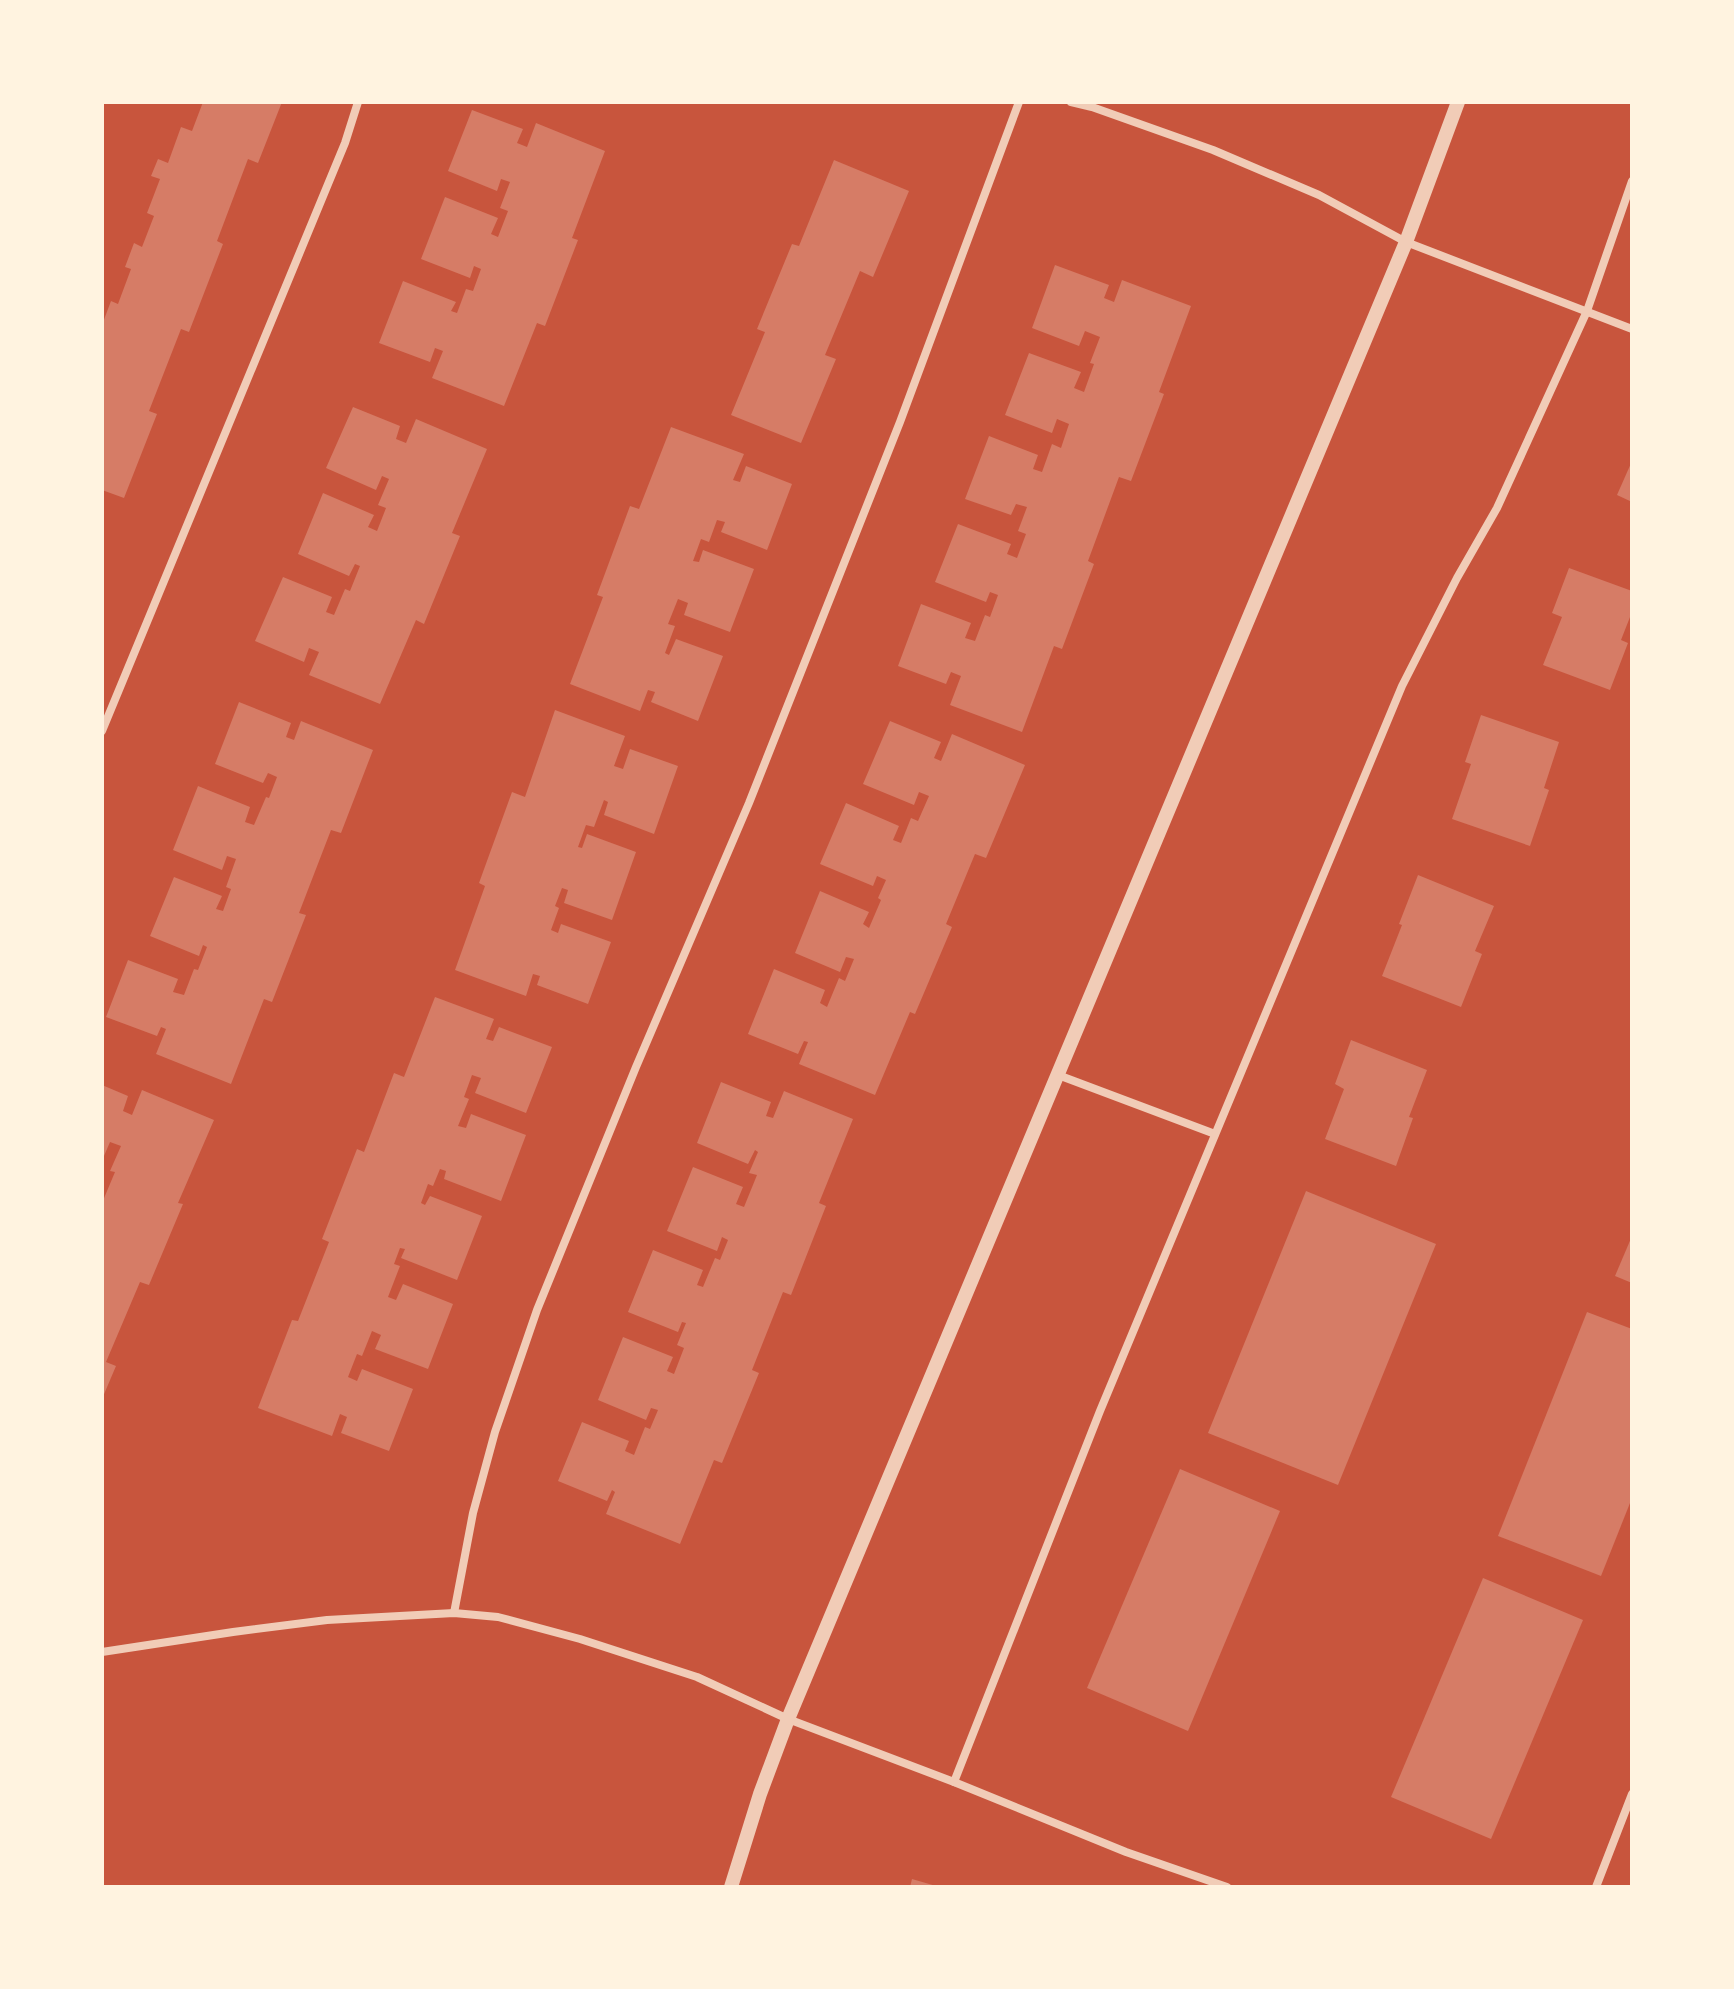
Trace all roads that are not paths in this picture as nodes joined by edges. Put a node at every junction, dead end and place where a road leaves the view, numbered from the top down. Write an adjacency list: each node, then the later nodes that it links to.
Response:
1 (358, 102): 9 (street)
2 (1019, 102): 12 (street)
3 (1071, 102): 6 (street)
4 (1458, 102): 6 (street)
5 (1632, 181): 7 (street)
6 (1406, 242): 7 (street); 10 (street)
7 (1587, 311): 8 (street); 11 (street)
8 (1632, 329)
9 (102, 731)
10 (1058, 1075): 11 (street); 14 (street)
11 (1215, 1134): 15 (street)
12 (454, 1613): 13 (street); 14 (street)
13 (102, 1652)
14 (788, 1719): 15 (street); 17 (street)
15 (954, 1782): 18 (street)
16 (1632, 1794): 19 (street)
17 (731, 1887)
18 (1227, 1887)
19 (1596, 1887)

